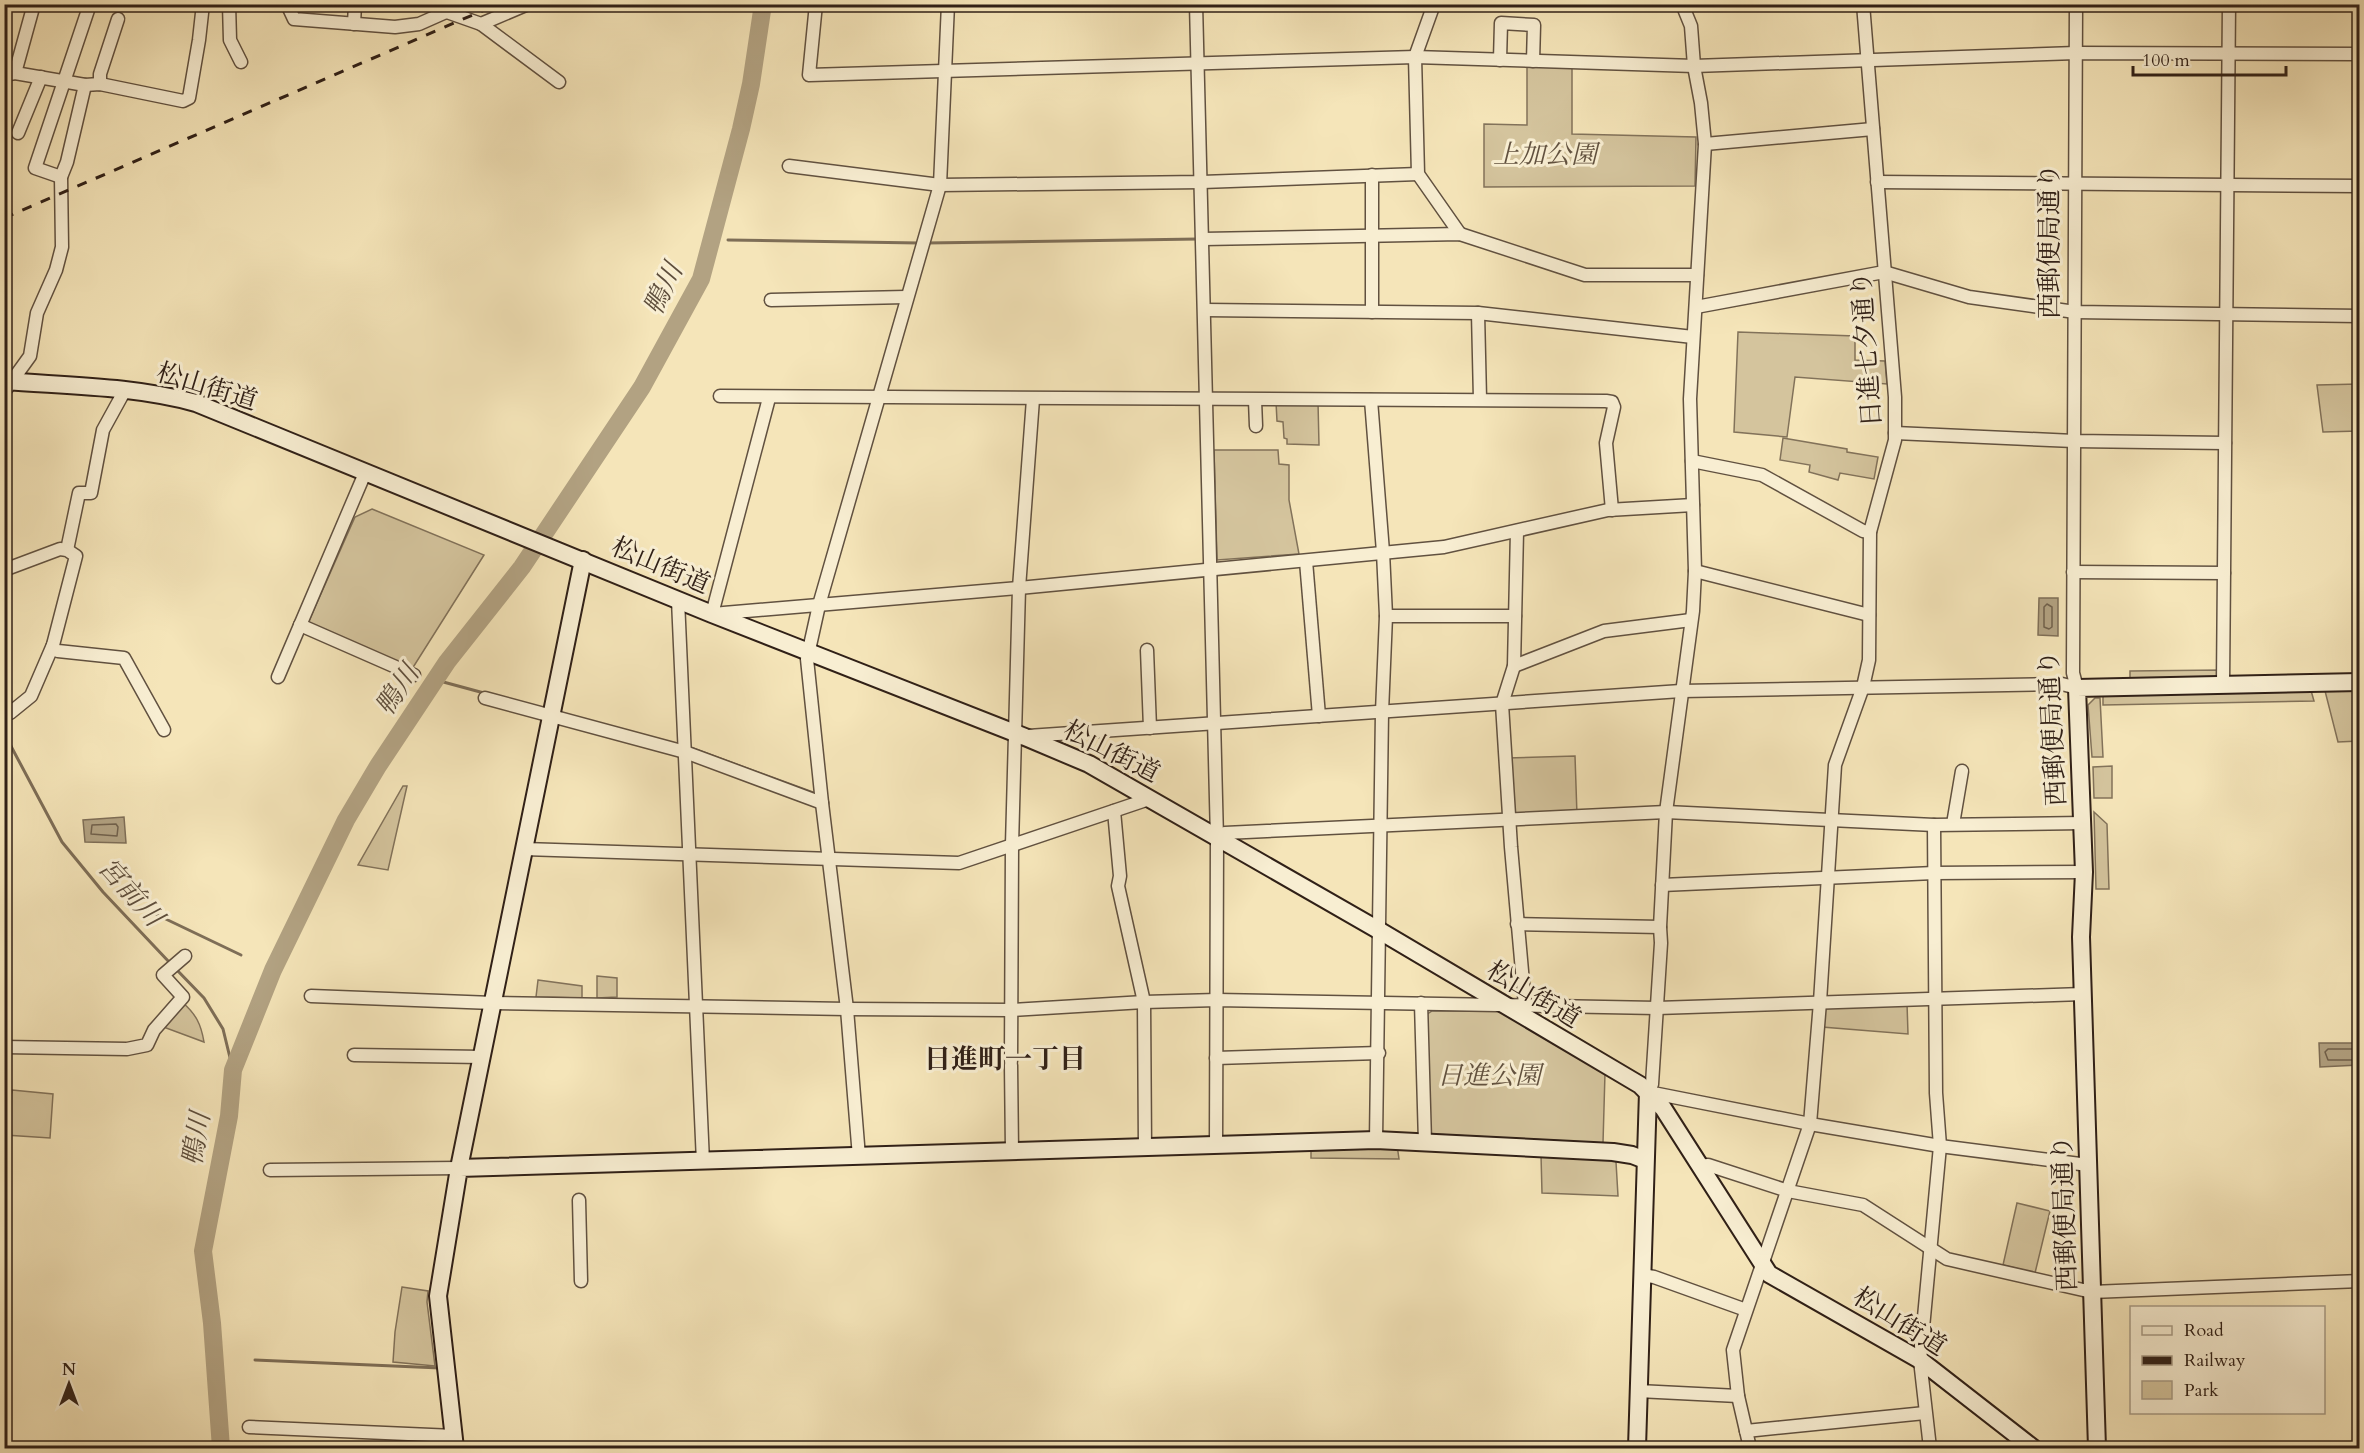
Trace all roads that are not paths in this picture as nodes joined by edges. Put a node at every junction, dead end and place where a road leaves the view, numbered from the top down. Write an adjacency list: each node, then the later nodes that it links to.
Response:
1 (34, 4): 32 (street)
2 (90, 4): 34 (street)
3 (203, 4): 36 (street)
4 (229, 4): 28 (street)
5 (287, 4): 19 (street)
6 (354, 4): 19 (street)
7 (464, 4): 17 (street)
8 (528, 4): 20 (street)
9 (816, 4): 31 (street)
10 (948, 4): 31 (street)
11 (1196, 4): 29 (street)
12 (1434, 4): 24 (street)
13 (1682, 4): 30 (street)
14 (1863, 4): 25 (street, 日進七夕通り)
15 (2076, 4): 21 (street, 西郵便局通り)
16 (2229, 4): 22 (street)
17 (441, 11): 19 (street); 20 (street)
18 (117, 19): 36 (street)
19 (354, 24)
20 (481, 24): 35 (street)
21 (2076, 53): 22 (street); 25 (street); 47 (street, 西郵便局通り)
22 (2228, 54): 23 (street); 49 (street)
23 (2360, 54)
24 (1415, 57): 26 (street); 29 (street); 42 (street)
25 (1867, 59): 30 (street); 38 (street, 日進七夕通り)
26 (1500, 60): 27 (street); 27 (street)
27 (1533, 61): 30 (street)
28 (241, 62)
29 (1197, 64): 31 (street); 45 (street)
30 (1694, 66): 40 (street)
31 (945, 71): 48 (street)
32 (10, 74): 33 (street)
33 (40, 76): 34 (street); 39 (street)
34 (65, 82): 37 (street); 44 (street)
35 (559, 82)
36 (100, 84): 37 (street)
37 (85, 85): 44 (street)
38 (1873, 129): 40 (street); 46 (street, 日進七夕通り)
39 (18, 133)
40 (1705, 144): 55 (street)
41 (789, 166): 48 (street)
42 (1418, 174): 43 (street); 51 (street)
43 (1372, 175): 45 (street); 52 (street)
44 (61, 177): 66 (street)
45 (1202, 182): 48 (street); 53 (street)
46 (1877, 182): 47 (street); 54 (street, 日進七夕通り)
47 (2075, 183): 49 (street); 61 (street, 西郵便局通り)
48 (939, 184): 56 (street)
49 (2226, 186): 50 (street); 63 (street)
50 (2360, 186)
51 (1460, 234): 52 (street); 55 (street)
52 (1372, 236): 53 (street); 60 (street)
53 (1203, 239): 59 (street)
54 (1884, 272): 58 (street); 61 (street); 77 (street, 日進七夕通り)
55 (1697, 275): 58 (street)
56 (906, 297): 57 (street); 69 (street)
57 (771, 300)
58 (1696, 307): 65 (street)
59 (1205, 310): 60 (street); 73 (street)
60 (1372, 312): 62 (street)
61 (2075, 312): 63 (street); 78 (street, 西郵便局通り)
62 (1478, 313): 65 (street); 72 (street)
63 (2225, 314): 64 (street); 79 (street)
64 (2360, 316)
65 (1693, 337): 80 (street)
66 (7, 385): 67 (street, 松山街道)
67 (126, 390): 81 (street, 松山街道); 86 (street)
68 (720, 396): 70 (street)
69 (877, 397): 70 (street); 71 (street); 97 (street)
70 (769, 398): 98 (street)
71 (1033, 399): 73 (street); 95 (street)
72 (1480, 399): 75 (street); 83 (street)
73 (1207, 400): 74 (street); 90 (street)
74 (1255, 400): 75 (street); 76 (street)
75 (1371, 400): 87 (street)
76 (1256, 426)
77 (1895, 433): 78 (street); 85 (street, 日進七夕通り)
78 (2074, 441): 79 (street); 93 (street, 西郵便局通り)
79 (2224, 443): 94 (street)
80 (1692, 461): 82 (street); 85 (street)
81 (365, 473): 88 (street, 松山街道); 103 (street)
82 (1693, 505): 83 (street); 92 (street)
83 (1612, 510): 84 (street)
84 (1517, 531): 87 (street); 101 (street)
85 (1870, 532): 99 (street, 日進七夕通り)
86 (67, 550): 91 (street); 104 (street)
87 (1383, 552): 89 (street); 100 (street)
88 (583, 560): 96 (street, 松山街道); 119 (street)
89 (1306, 561): 90 (street); 120 (street)
90 (1211, 569): 95 (street); 121 (street)
91 (4, 570)
92 (1695, 572): 99 (street); 102 (street)
93 (2073, 572): 94 (street); 113 (street, 西郵便局通り)
94 (2224, 573): 111 (street)
95 (1019, 588): 97 (street); 124 (street)
96 (678, 600): 98 (street, 松山街道); 125 (street)
97 (819, 605): 98 (street); 106 (street)
98 (712, 614): 106 (street, 松山街道)
99 (1869, 615): 112 (street, 日進七夕通り)
100 (1386, 616): 101 (street); 117 (street)
101 (1515, 616): 107 (street)
102 (1691, 620): 107 (street); 114 (street)
103 (300, 625): 108 (street); 109 (street)
104 (53, 645): 118 (street); 123 (street)
105 (1147, 650): 122 (street)
106 (809, 653): 124 (street, 松山街道); 128 (street)
107 (1514, 666): 116 (street)
108 (414, 675)
109 (278, 677)
110 (2360, 682): 111 (street)
111 (2223, 684): 113 (street)
112 (1863, 687): 113 (street); 114 (street); 132 (street, 日進七夕通り)
113 (2077, 688): 134 (street, 西郵便局通り)
114 (1681, 691): 116 (street); 130 (street)
115 (485, 698): 119 (street)
116 (1502, 704): 117 (street); 131 (street)
117 (1382, 712): 120 (street); 133 (street)
118 (10, 713)
119 (552, 715): 125 (street); 139 (street)
120 (1319, 716): 121 (street)
121 (1214, 724): 122 (street); 137 (street)
122 (1150, 728): 124 (street)
123 (164, 730)
124 (1020, 735): 127 (street, 松山街道); 138 (street)
125 (685, 752): 128 (street); 140 (street)
126 (1962, 771): 136 (street)
127 (1149, 799): 129 (street); 137 (street, 松山街道)
128 (822, 803): 141 (street)
129 (1114, 811): 138 (street); 155 (street)
130 (1666, 812): 131 (street); 132 (street); 145 (street)
131 (1510, 819): 133 (street); 146 (street)
132 (1831, 821): 135 (street); 144 (street, 日進七夕通り)
133 (1382, 824): 137 (street); 148 (street)
134 (2083, 824): 136 (street); 142 (street, 西郵便局通り)
135 (1934, 825): 136 (street); 143 (street)
136 (1953, 825)
137 (1217, 838): 148 (street, 松山街道); 154 (street)
138 (1012, 845): 141 (street); 165 (street)
139 (524, 849): 140 (street); 157 (street)
140 (690, 854): 141 (street); 161 (street)
141 (829, 858): 164 (street)
142 (2084, 872): 143 (street); 151 (street, 西郵便局通り)
143 (1934, 873): 144 (street); 153 (street)
144 (1827, 878): 145 (street); 156 (street, 日進七夕通り)
145 (1662, 885): 147 (street)
146 (1517, 924): 147 (street); 160 (street)
147 (1660, 927): 163 (street)
148 (1380, 932): 158 (street); 162 (street, 松山街道)
149 (185, 956): 167 (street)
150 (4, 993): 166 (street)
151 (2083, 994): 153 (street); 183 (street, 西郵便局通り)
152 (311, 996): 157 (street)
153 (1935, 998): 156 (street); 177 (street)
154 (1217, 1000): 155 (street); 158 (street); 171 (street)
155 (1144, 1002): 165 (street); 178 (street)
156 (1820, 1002): 163 (street); 173 (street, 日進七夕通り)
157 (493, 1003): 161 (street); 170 (street)
158 (1379, 1003): 159 (street); 168 (street)
159 (1421, 1003): 162 (street); 175 (street)
160 (1525, 1005): 162 (street); 163 (street)
161 (696, 1006): 164 (street); 182 (street)
162 (1504, 1006): 172 (street, 松山街道)
163 (1657, 1008): 172 (street)
164 (847, 1009): 165 (street); 180 (street)
165 (1010, 1010): 179 (street)
166 (4, 1015)
167 (4, 1047)
168 (1379, 1053): 171 (street); 174 (street)
169 (354, 1055): 170 (street)
170 (482, 1057): 185 (street)
171 (1216, 1058): 176 (street)
172 (1648, 1092): 173 (street); 181 (street); 184 (street, 松山街道)
173 (1810, 1124): 177 (street); 187 (street, 日進七夕通り)
174 (1376, 1140): 175 (street); 176 (street)
175 (1425, 1142): 181 (street)
176 (1216, 1145): 178 (street)
177 (1940, 1146): 183 (street); 189 (street)
178 (1145, 1148): 179 (street)
179 (1012, 1152): 180 (street)
180 (859, 1157): 182 (street)
181 (1645, 1160): 191 (street)
182 (703, 1162): 185 (street)
183 (2088, 1165): 194 (street, 西郵便局通り)
184 (1699, 1166): 187 (street); 190 (street, 松山街道)
185 (459, 1168): 186 (street); 202 (street)
186 (270, 1170)
187 (1788, 1191): 189 (street); 190 (street, 日進七夕通り)
188 (579, 1200): 192 (street)
189 (1931, 1250): 194 (street); 196 (street)
190 (1763, 1266): 195 (street, 日進七夕通り); 196 (street, 松山街道)
191 (1642, 1275): 195 (street); 197 (street)
192 (581, 1281)
193 (2360, 1281): 194 (street)
194 (2092, 1292): 207 (street, 西郵便局通り)
195 (1746, 1310): 198 (street, 日進七夕通り)
196 (1920, 1360): 199 (street); 206 (street, 松山街道)
197 (1638, 1391): 198 (street); 203 (street)
198 (1738, 1396): 201 (street, 日進七夕通り)
199 (1924, 1413): 201 (street); 205 (street)
200 (249, 1426): 202 (street)
201 (1746, 1431): 204 (street, 日進七夕通り)
202 (455, 1442)
203 (1637, 1449)
204 (1750, 1449)
205 (1930, 1449)
206 (2033, 1449)
207 (2097, 1449)

